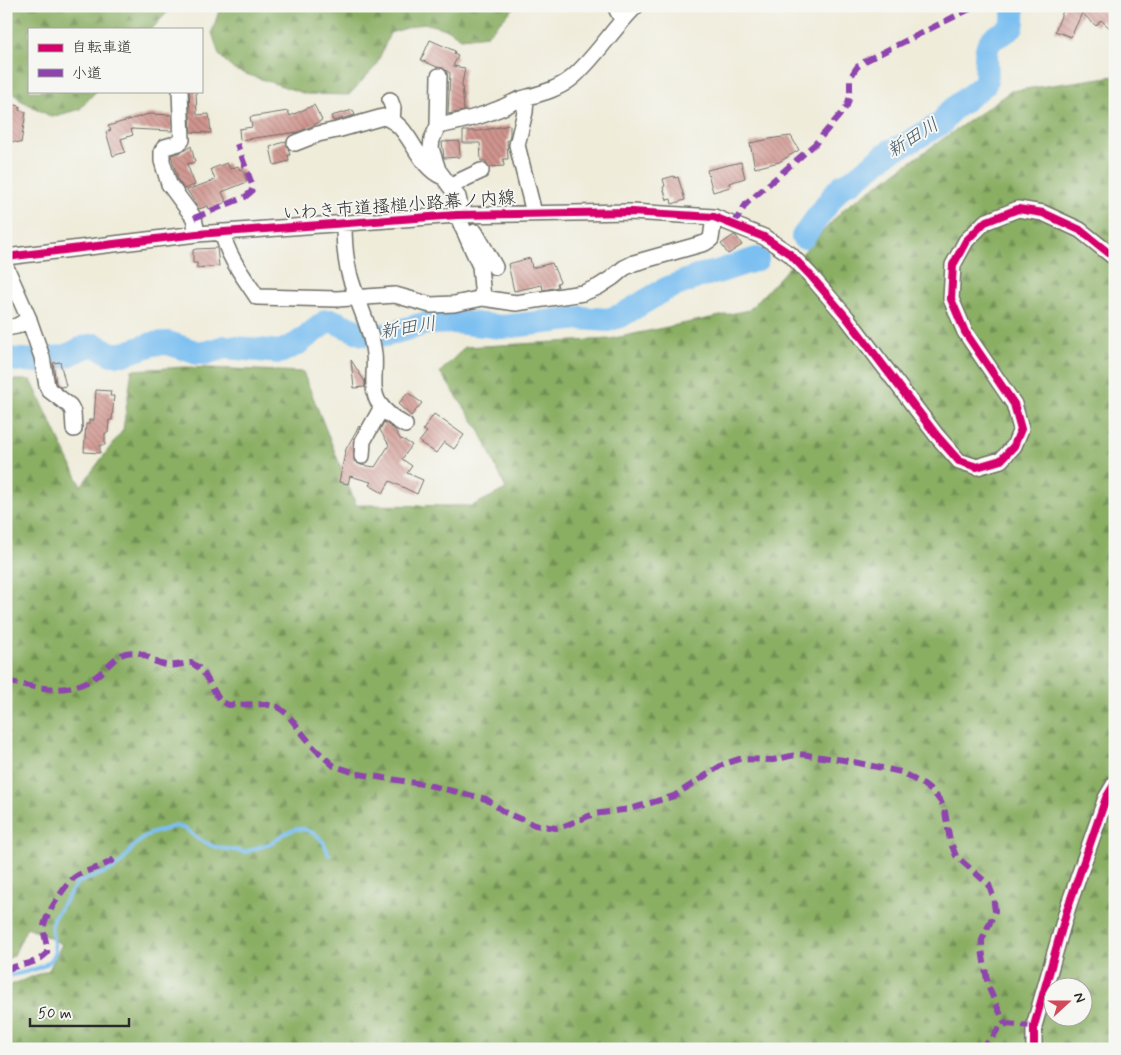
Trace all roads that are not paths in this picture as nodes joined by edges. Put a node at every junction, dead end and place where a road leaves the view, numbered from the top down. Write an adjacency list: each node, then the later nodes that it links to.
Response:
1 (636, 6): 2 (street)
2 (619, 13): 5 (street)
3 (439, 76): 8 (street)
4 (180, 92): 17 (street)
5 (526, 98): 8 (street); 12 (street)
6 (390, 100): 7 (street)
7 (392, 121): 9 (street); 11 (street)
8 (438, 126): 11 (street)
9 (295, 143)
10 (481, 171): 11 (street)
11 (448, 182): 13 (street)
12 (534, 213): 13 (street, いわき市道搔槌小路幕ノ内線); 14 (street, いわき市道搔槌小路幕ノ内線)
13 (463, 215): 15 (street, いわき市道搔槌小路幕ノ内線); 21 (street); 23 (street)
14 (714, 217): 19 (street, いわき市道搔槌小路幕ノ内線); 23 (street)
15 (344, 224): 16 (street, いわき市道搔槌小路幕ノ内線); 22 (street)
16 (222, 232): 17 (street, いわき市道搔槌小路幕ノ内線); 22 (street)
17 (197, 234): 18 (street, いわき市道搔槌小路幕ノ内線)
18 (6, 257)
19 (1115, 258)
20 (6, 267): 24 (street)
21 (495, 267)
22 (357, 298): 23 (street); 26 (street)
23 (484, 298)
24 (29, 319): 25 (street); 28 (street)
25 (6, 328)
26 (382, 407): 27 (street); 29 (street)
27 (405, 425)
28 (74, 429)
29 (362, 456)
30 (1115, 783): 31 (street)
31 (1034, 1049)

